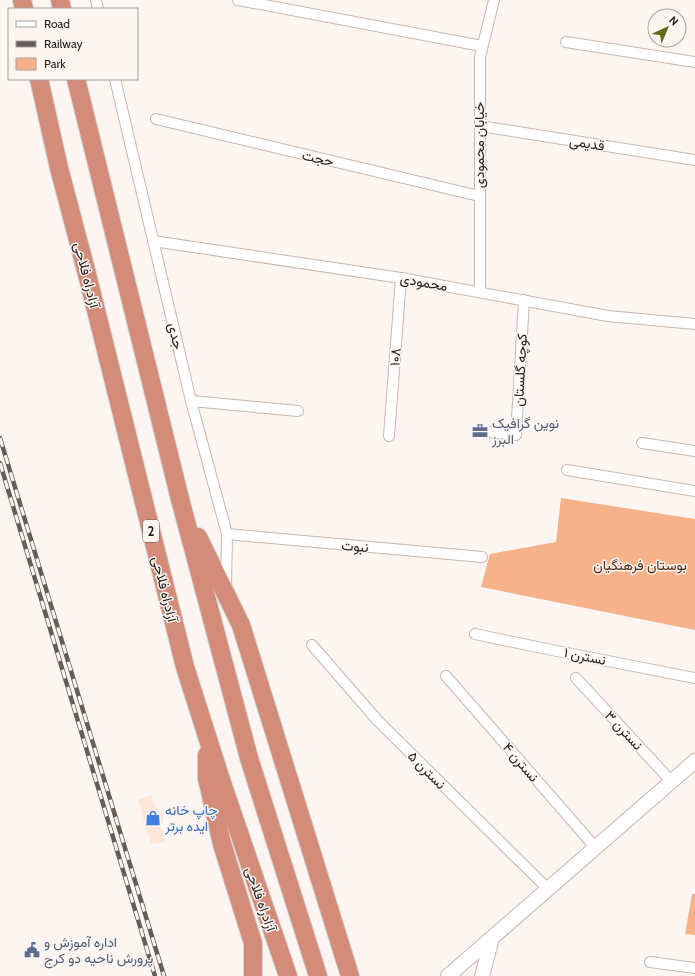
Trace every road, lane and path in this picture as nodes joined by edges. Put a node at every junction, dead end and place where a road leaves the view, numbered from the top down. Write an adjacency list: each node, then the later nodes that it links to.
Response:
1 (238, 0): 4 (street)
2 (494, 0): 4 (street, خیابان محمودی)
3 (566, 42): 5 (street)
4 (482, 46): 10 (street, خیابان محمودی)
5 (695, 62)
6 (39, 80): 35 (highway, آزادراه فلاحی / 2)
7 (76, 80): 26 (highway)
8 (115, 80): 13 (street, جدی)
9 (156, 119): 12 (street, حجت)
10 (480, 126): 11 (street, قدیمی); 12 (street, خیابان محمودی)
11 (695, 160)
12 (479, 196): 15 (street, خیابان محمودی)
13 (153, 241): 14 (street, محمودی); 18 (street, جدی)
14 (401, 278): 15 (street, محمودی); 21 (street, ۱۰۸)
15 (480, 292): 16 (street, محمودی)
16 (524, 300): 17 (street, محمودی); 20 (street, کوچه گلستان)
17 (695, 324)
18 (191, 401): 19 (street); 27 (street, جدی)
19 (298, 411)
20 (488, 432)
21 (389, 436)
22 (642, 443): 23 (street)
23 (695, 451)
24 (567, 470): 25 (street)
25 (695, 491)
26 (180, 500): 29 (highway); 45 (highway)
27 (227, 534): 28 (street, نبوت); 29 (street, جدی)
28 (482, 557)
29 (226, 593): 46 (highway)
30 (474, 634): 34 (street, نسترن ۱)
31 (312, 645): 39 (street, نسترن ۵)
32 (446, 676): 38 (street, نسترن ۴)
33 (576, 678): 37 (street, نسترن ۳)
34 (695, 678)
35 (206, 734): 43 (highway); 44 (highway, آزادراه فلاحی / 2)
36 (695, 761): 37 (street)
37 (671, 781): 38 (street)
38 (596, 847): 39 (street)
39 (548, 889): 40 (street)
40 (492, 938): 47 (street); 48 (street)
41 (650, 962): 42 (street)
42 (695, 968)
43 (253, 976)
44 (288, 976)
45 (318, 976)
46 (350, 976)
47 (448, 976)
48 (482, 976)

